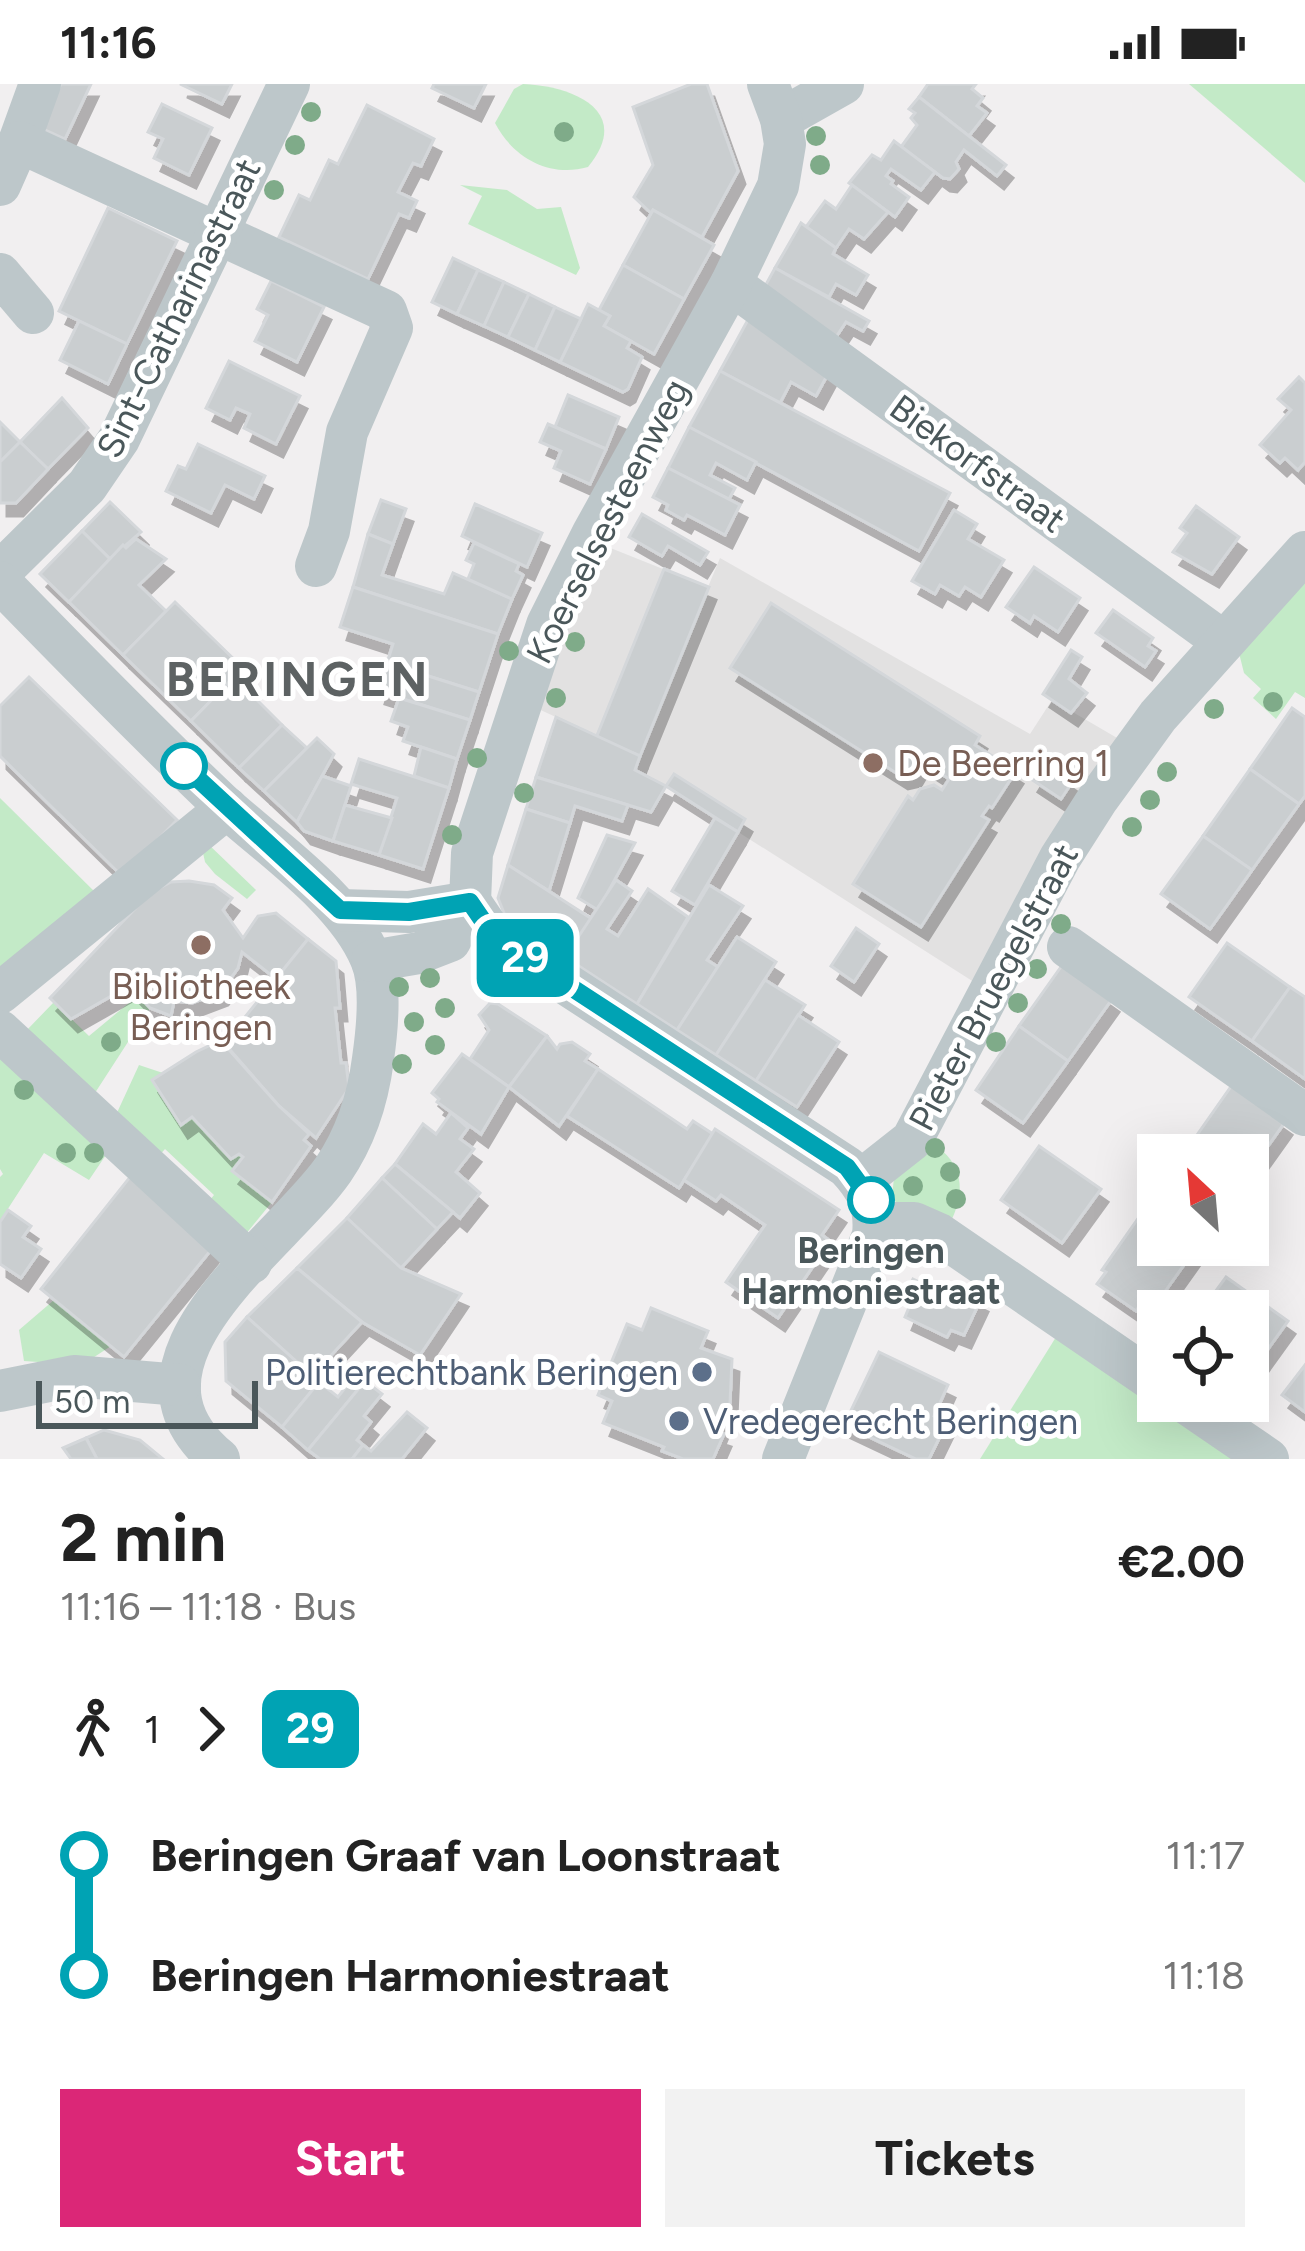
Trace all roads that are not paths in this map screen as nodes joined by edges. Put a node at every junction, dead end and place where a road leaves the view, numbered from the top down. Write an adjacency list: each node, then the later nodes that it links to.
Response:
1 (40, 84): 5 (street)
2 (289, 84): 7 (street, Sint-Catharinastraat)
3 (843, 84): 4 (street, Koerselsesteenweg)
4 (774, 101): 9 (street, Koerselsesteenweg)
5 (20, 142): 6 (street); 7 (street)
6 (0, 185)
7 (218, 233): 12 (street); 13 (street, Sint-Catharinastraat)
8 (0, 274): 10 (street)
9 (731, 284): 15 (street, Biekorfstraat); 17 (street, Koerselsesteenweg)
10 (33, 313)
11 (1305, 552): 15 (street, Pieter Bruegelstraat)
12 (316, 566)
13 (0, 572)
14 (0, 582): 16 (street)
15 (1224, 642): 24 (street, Pieter Bruegelstraat)
16 (227, 808): 18 (street); 21 (street)
17 (470, 902): 18 (street); 20 (street); 24 (street)
18 (340, 910): 20 (street)
19 (1067, 947): 23 (street)
20 (372, 961): 26 (street)
21 (0, 993)
22 (0, 1031): 26 (street)
23 (1305, 1115)
24 (860, 1181): 25 (street)
25 (874, 1223): 27 (street); 32 (street)
26 (250, 1263): 28 (street)
27 (1137, 1370)
28 (180, 1385): 29 (street); 31 (street)
29 (0, 1391)
30 (1214, 1422): 33 (street)
31 (219, 1459)
32 (783, 1459)
33 (1268, 1459)

